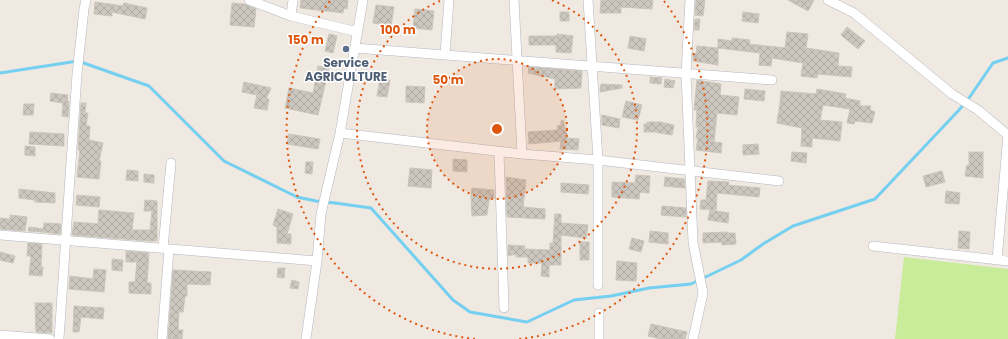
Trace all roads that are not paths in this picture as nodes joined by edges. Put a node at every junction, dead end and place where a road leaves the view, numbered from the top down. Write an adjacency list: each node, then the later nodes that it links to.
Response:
1 (86, 0): 27 (street)
2 (249, 0): 10 (street)
3 (293, 0): 10 (street)
4 (363, 0): 11 (street)
5 (449, 0): 13 (street)
6 (514, 0): 14 (street)
7 (588, 0): 15 (street)
8 (690, 0): 16 (street)
9 (828, 0): 19 (street)
10 (291, 16): 11 (street)
11 (358, 32): 12 (street)
12 (355, 48): 13 (street); 18 (street)
13 (445, 55): 14 (street)
14 (517, 60): 15 (street); 21 (street)
15 (592, 67): 16 (street); 22 (street)
16 (686, 74): 17 (street); 24 (street)
17 (772, 80)
18 (340, 133): 20 (street); 31 (street)
19 (1008, 135): 30 (street)
20 (499, 152): 21 (street); 34 (street)
21 (522, 154): 22 (street)
22 (598, 160): 24 (street); 33 (street)
23 (171, 164): 29 (street)
24 (690, 170): 25 (street); 42 (street)
25 (779, 181)
26 (0, 235): 27 (street)
27 (66, 240): 29 (street); 38 (street)
28 (873, 246): 30 (street)
29 (166, 248): 31 (street); 39 (street)
30 (997, 260): 32 (street)
31 (317, 261): 40 (street)
32 (1008, 261)
33 (598, 285)
34 (504, 308)
35 (599, 313): 41 (street)
36 (0, 334): 37 (street)
37 (50, 339)
38 (59, 339)
39 (162, 339)
40 (306, 339)
41 (599, 339)
42 (694, 339)

